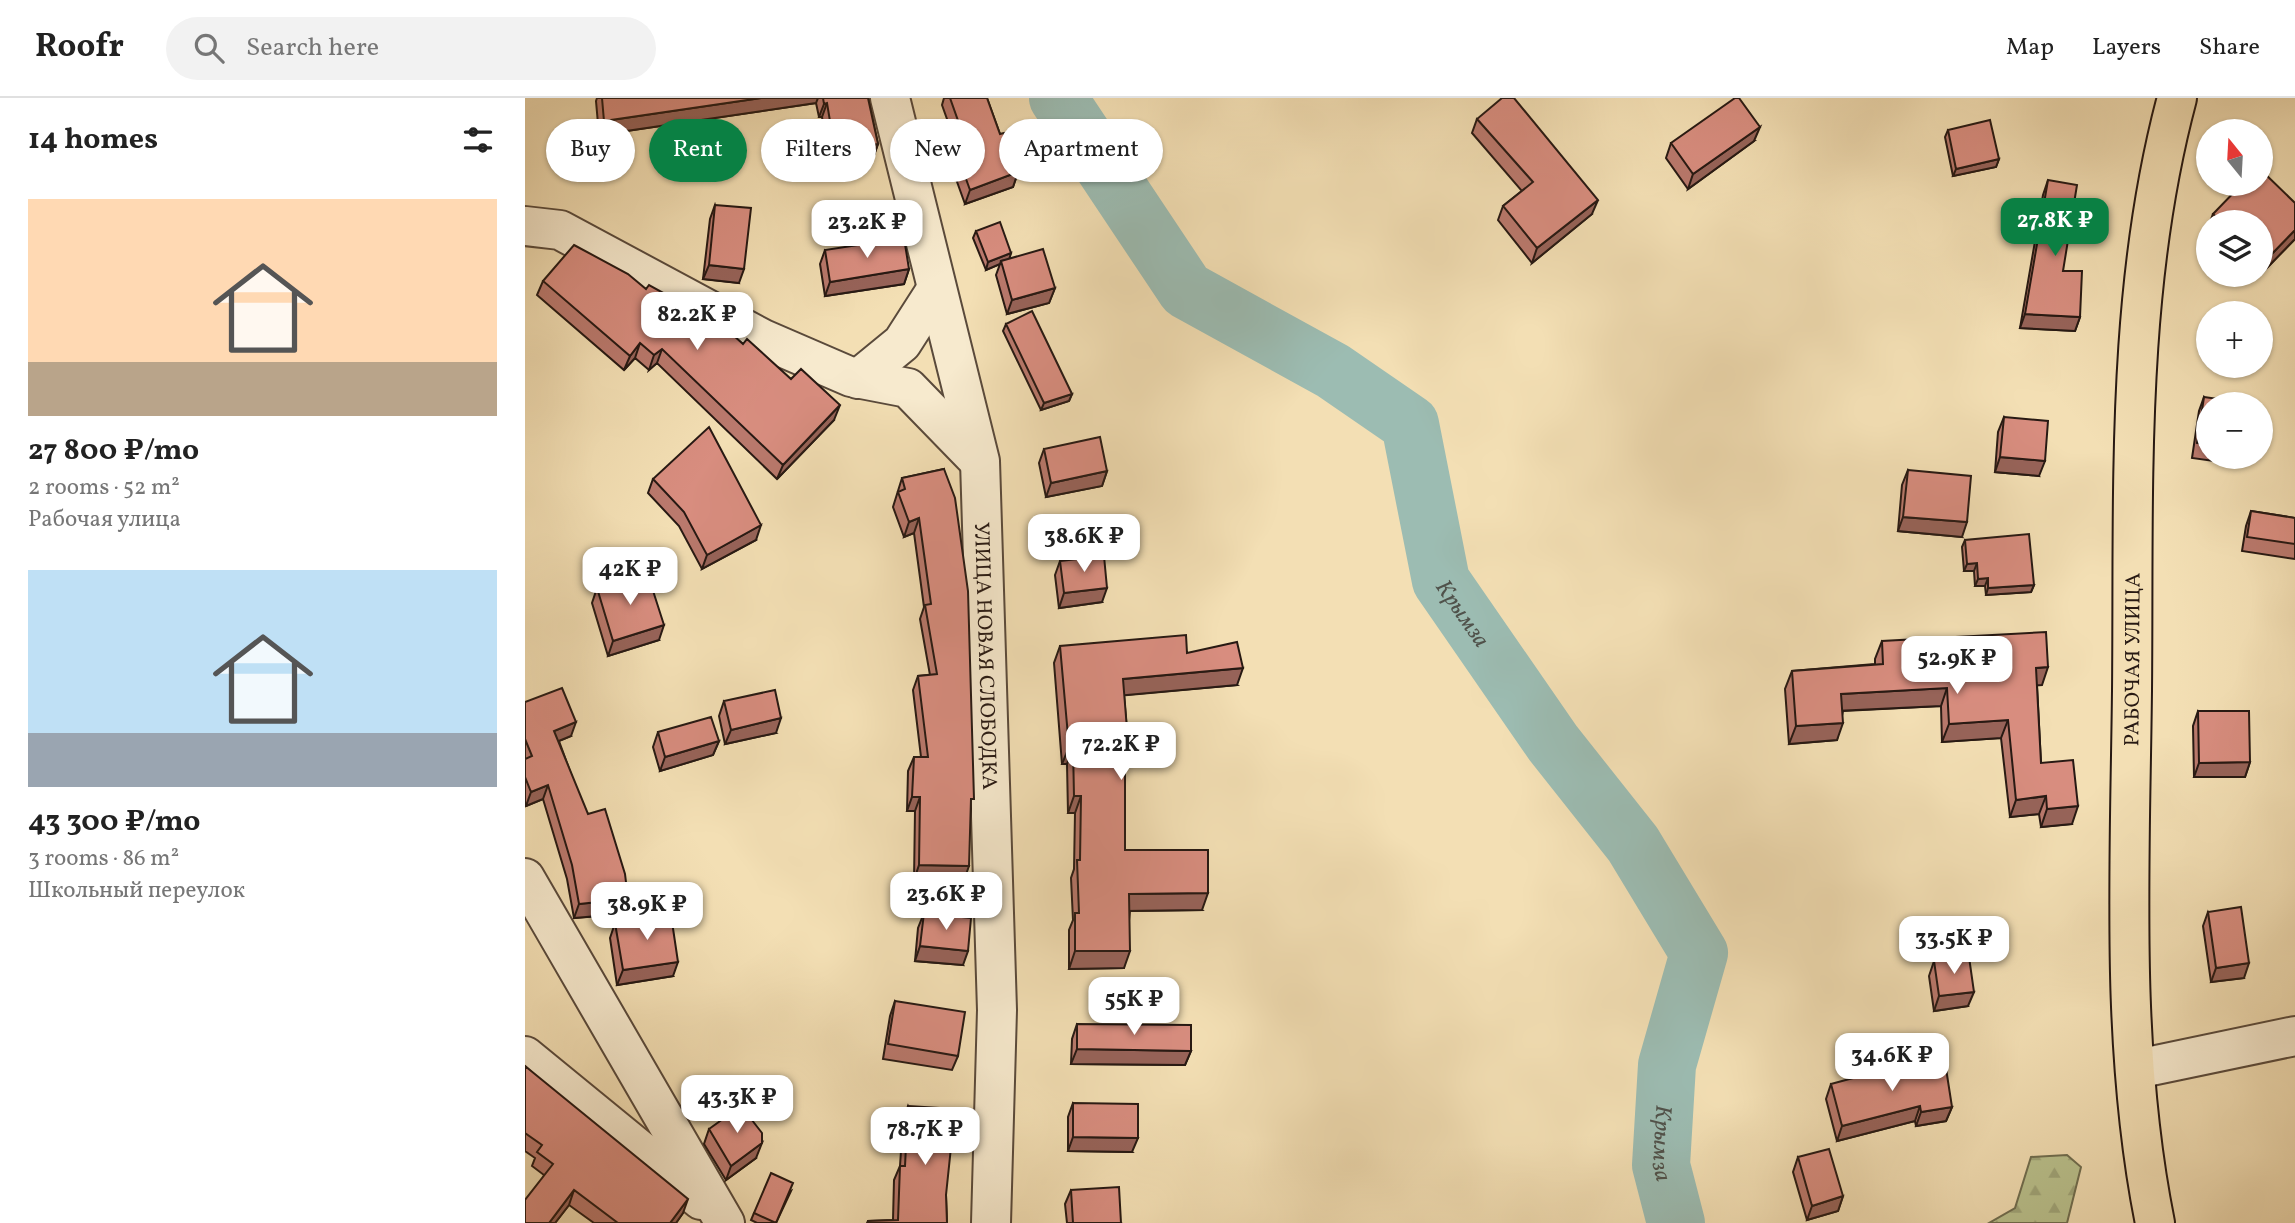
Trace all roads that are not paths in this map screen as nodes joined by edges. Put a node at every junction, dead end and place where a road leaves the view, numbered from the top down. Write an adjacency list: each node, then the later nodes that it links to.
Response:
1 (890, 98): 4 (street, УЛИЦА НОВАЯ СЛОБОДКА)
2 (2177, 98): 10 (main road, РАБОЧАЯ УЛИЦА)
3 (525, 226): 5 (street)
4 (936, 290): 5 (street); 6 (street, УЛИЦА НОВАЯ СЛОБОДКА)
5 (857, 379): 6 (street)
6 (980, 461): 12 (street, УЛИЦА НОВАЯ СЛОБОДКА)
7 (525, 878): 11 (street)
8 (2295, 1036): 10 (street)
9 (525, 1056): 11 (street)
10 (2137, 1069): 13 (main road, РАБОЧАЯ УЛИЦА)
11 (722, 1219)
12 (991, 1223)
13 (2155, 1223)

